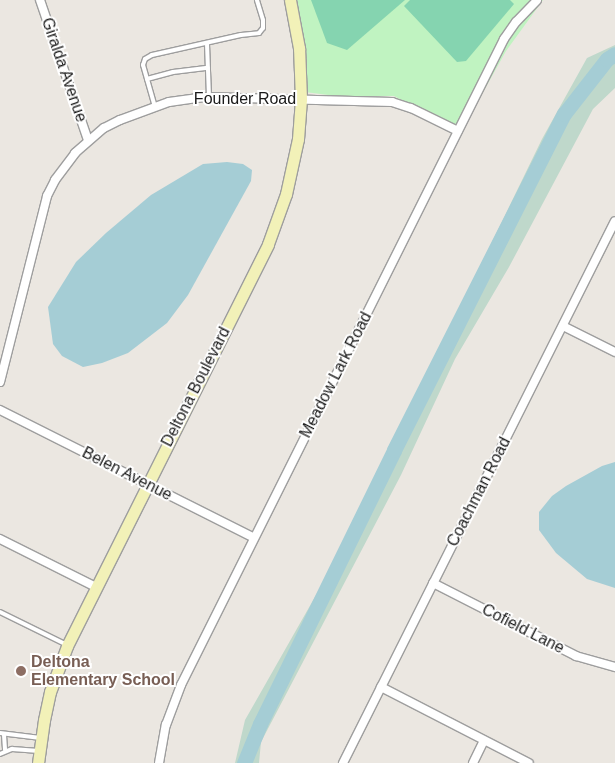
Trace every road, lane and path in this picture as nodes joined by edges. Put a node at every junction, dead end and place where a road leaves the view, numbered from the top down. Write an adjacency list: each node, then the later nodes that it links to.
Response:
1 (40, 0): 12 (street, Giralda Avenue)
2 (257, 0): 5 (lane)
3 (290, 0): 9 (main road, Deltona Boulevard)
4 (537, 0): 11 (street, Meadow Lark Road)
5 (207, 44): 6 (lane); 7 (lane)
6 (208, 68): 7 (lane); 8 (lane)
7 (147, 79): 10 (lane)
8 (209, 97): 9 (street, Founder Road); 10 (street, Founder Road)
9 (301, 100): 11 (street, Founder Road); 18 (main road, Deltona Boulevard)
10 (155, 107): 12 (street, Founder Road)
11 (458, 131): 19 (street, Meadow Lark Road)
12 (88, 140): 16 (street, Founder Road)
13 (615, 222): 14 (street, Coachman Road)
14 (563, 326): 15 (street); 21 (street, Coachman Road)
15 (615, 352)
16 (0, 382)
17 (0, 410): 18 (street, Belen Avenue)
18 (148, 484): 19 (street, Belen Avenue); 22 (main road, Deltona Boulevard)
19 (254, 538): 33 (street, Meadow Lark Road)
20 (0, 539): 22 (street)
21 (433, 583): 25 (street, Cofield Lane); 26 (street, Coachman Road)
22 (96, 587): 24 (main road, Deltona Boulevard)
23 (0, 612): 24 (lane)
24 (67, 645): 28 (main road, Deltona Boulevard)
25 (615, 667)
26 (381, 687): 29 (street); 34 (street, Coachman Road)
27 (2, 734): 28 (lane); 30 (lane)
28 (41, 738): 32 (main road, Deltona Boulevard)
29 (484, 740): 35 (street); 36 (street)
30 (5, 750): 31 (lane); 32 (lane)
31 (0, 754)
32 (39, 757)
33 (159, 763)
34 (343, 763)
35 (473, 763)
36 (529, 763)

